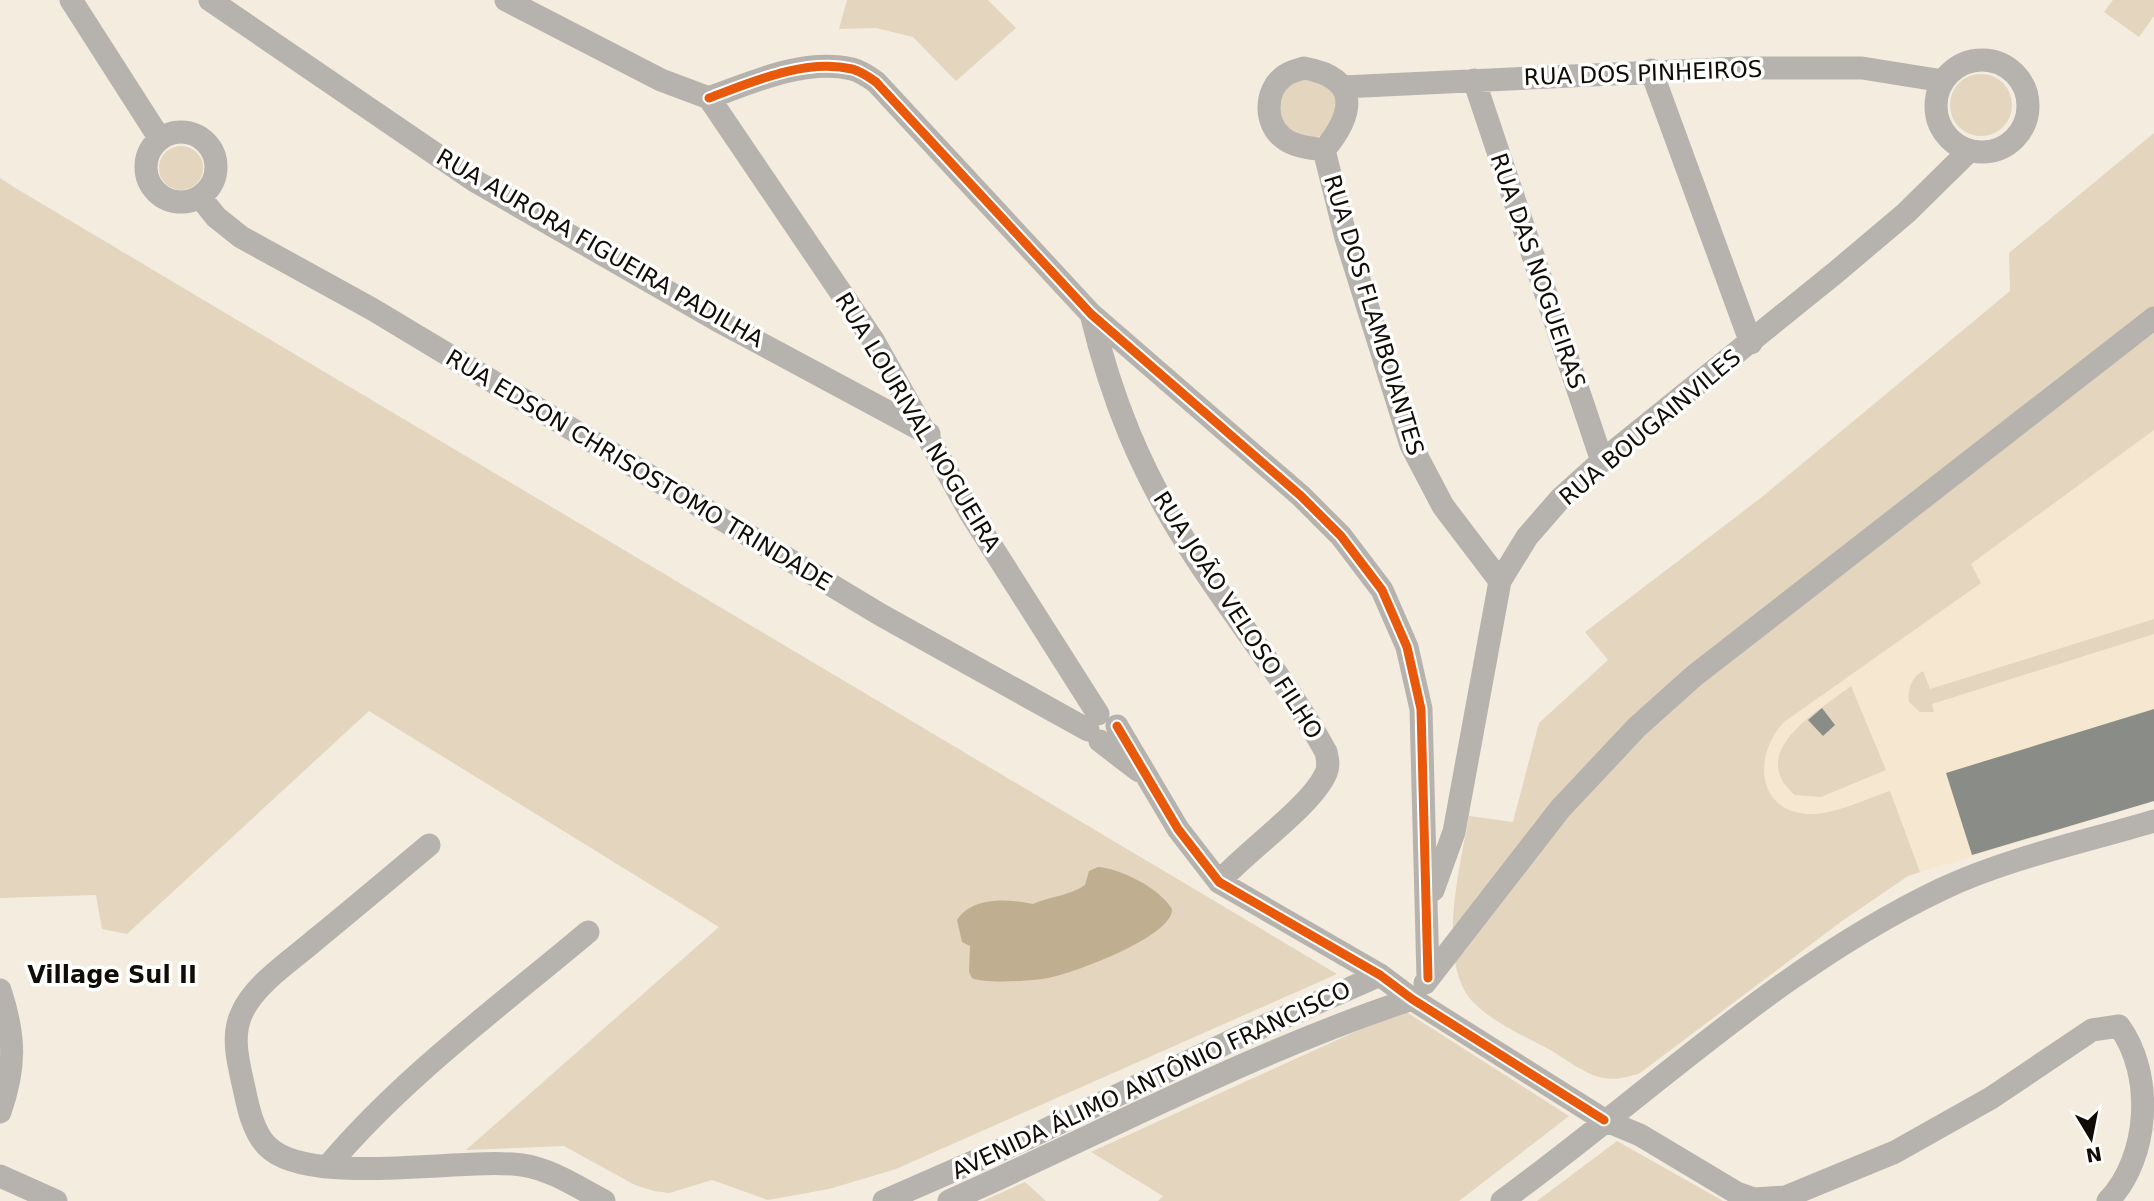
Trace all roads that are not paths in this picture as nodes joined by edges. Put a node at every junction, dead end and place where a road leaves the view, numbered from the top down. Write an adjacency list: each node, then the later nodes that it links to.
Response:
1 (71, 0): 9 (street)
2 (210, 0): 16 (street, RUA AURORA FIGUEIRA PADILHA)
3 (506, 0): 8 (street)
4 (1651, 70): 5 (street, RUA DOS PINHEIROS); 6 (street, RUA DOS PINHEIROS); 15 (street)
5 (1474, 80): 7 (street, RUA DOS PINHEIROS); 17 (street, RUA DAS NOGUEIRAS)
6 (1944, 80): 11 (street); 11 (street)
7 (1343, 87): 10 (street); 10 (street)
8 (709, 98): 13 (street); 16 (street, RUA LOURIVAL NOGUEIRA)
9 (160, 139): 12 (street); 12 (street)
10 (1324, 150): 18 (street, RUA DOS FLAMBOIANTES)
11 (1969, 151): 15 (street, RUA BOUGAINVILES)
12 (200, 197): 19 (street, RUA EDSON CHRISOSTOMO TRINDADE)
13 (1091, 314): 22 (street, RUA JOÃO VELOSO FILHO); 23 (street)
14 (2154, 318): 26 (street)
15 (1751, 343): 17 (street, RUA BOUGAINVILES)
16 (929, 434): 19 (street, RUA LOURIVAL NOGUEIRA)
17 (1602, 461): 18 (street, RUA BOUGAINVILES)
18 (1500, 581): 23 (street, RUA BOUGAINVILES)
19 (1101, 728): 22 (street)
20 (2154, 821): 30 (street)
21 (429, 845): 31 (street)
22 (1219, 882): 25 (street)
23 (1428, 902): 26 (street)
24 (588, 932): 31 (street)
25 (1380, 975): 28 (street); 35 (street, AVENIDA ÁLIMO ANTÔNIO FRANCISCO)
26 (1428, 978): 28 (street)
27 (0, 990): 29 (street)
28 (1412, 999): 30 (street); 36 (street, AVENIDA ÁLIMO ANTÔNIO FRANCISCO)
29 (0, 1112)
30 (1604, 1120): 37 (street); 38 (street)
31 (328, 1166): 34 (street)
32 (0, 1176): 33 (street)
33 (56, 1201)
34 (604, 1201)
35 (884, 1201)
36 (949, 1201)
37 (1502, 1201)
38 (2108, 1201)

